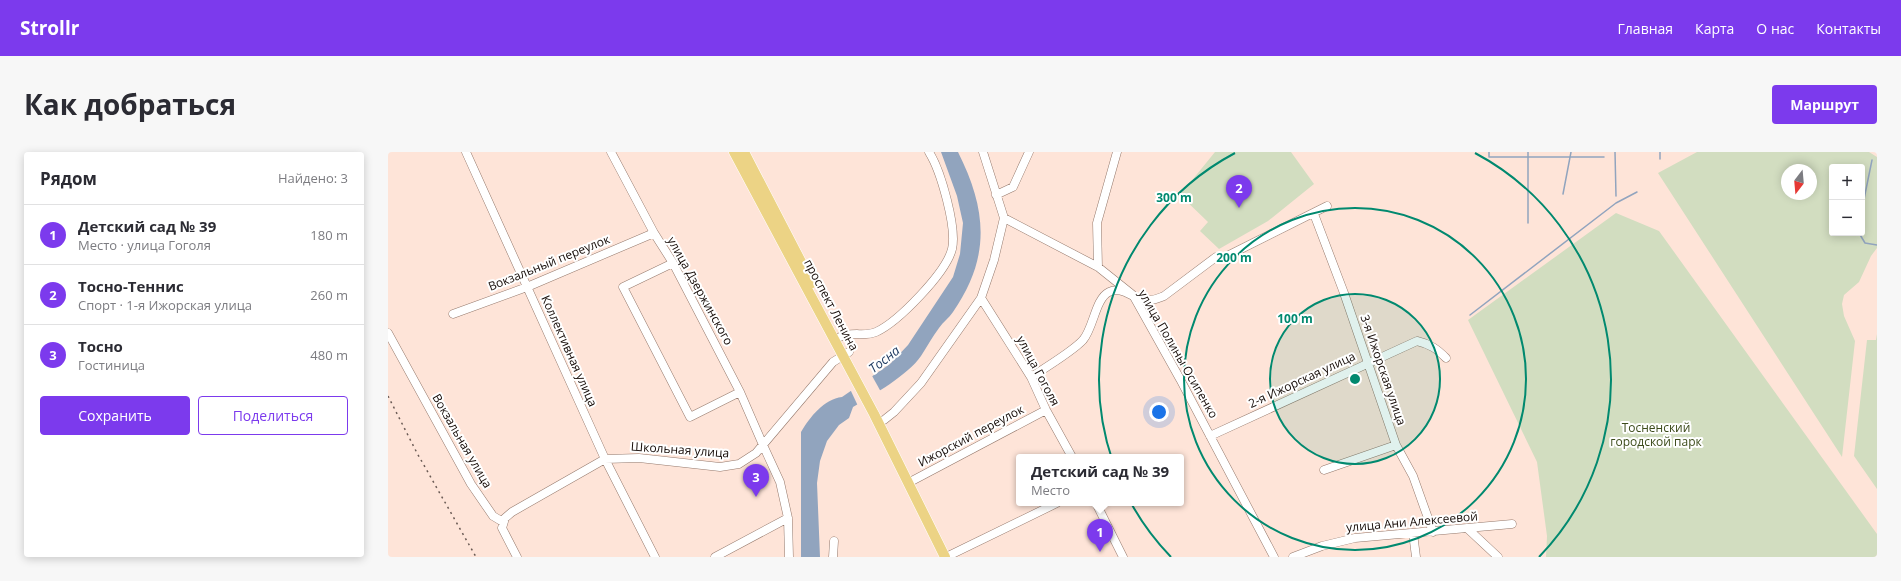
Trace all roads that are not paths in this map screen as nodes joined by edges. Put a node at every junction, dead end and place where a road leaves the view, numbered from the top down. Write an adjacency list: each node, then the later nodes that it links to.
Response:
1 (466, 152): 16 (street, Коллективная улица)
2 (611, 152): 13 (street, улица Дзержинского)
3 (734, 152): 22 (main road, проспект Ленина)
4 (744, 152): 21 (main road, проспект Ленина)
5 (928, 152): 21 (street)
6 (983, 152): 9 (street)
7 (1029, 152): 9 (street)
8 (1117, 152): 15 (street)
9 (996, 195): 12 (street)
10 (1327, 206): 11 (street)
11 (1314, 214): 17 (street); 24 (street, 3-я Ижорская улица)
12 (1004, 218): 15 (street, улица Полины Осипенко); 18 (street)
13 (654, 233): 14 (street, улица Дзержинского); 16 (street, Вокзальный переулок)
14 (673, 262): 26 (street, улица Дзержинского); 26 (street)
15 (1098, 266): 17 (street, улица Полины Осипенко)
16 (527, 287): 19 (street, Вокзальный переулок); 33 (street, Коллективная улица)
17 (1132, 295): 25 (street); 29 (street, улица Полины Осипенко)
18 (981, 298): 25 (street, улица Гоголя); 28 (street)
19 (453, 314)
20 (388, 334): 39 (street, Вокзальная улица)
21 (840, 337): 22 (main road, проспект Ленина)
22 (846, 354): 28 (main road, проспект Ленина); 30 (street, Школьная улица)
23 (1446, 358): 24 (street, 2-я Ижорская улица)
24 (1367, 363): 29 (street, 2-я Ижорская улица); 31 (street, 3-я Ижорская улица)
25 (1031, 377): 27 (street, улица Гоголя)
26 (740, 392): 30 (street, улица Дзержинского)
27 (1046, 410): 32 (street, улица Гоголя); 35 (street, Ижорский переулок)
28 (879, 415): 35 (main road, проспект Ленина)
29 (1210, 436): 52 (street, улица Полины Осипенко)
30 (763, 445): 33 (street, Школьная улица); 38 (street, улица Дзержинского)
31 (1396, 445): 34 (street); 42 (street, 3-я Ижорская улица)
32 (1070, 454)
33 (605, 459): 39 (street, Школьная улица); 47 (street, Коллективная улица)
34 (1324, 470)
35 (911, 482): 45 (main road, проспект Ленина)
36 (1051, 506): 45 (street)
37 (1098, 506): 51 (street)
38 (788, 518): 48 (street); 49 (street, улица Дзержинского)
39 (503, 522): 46 (street)
40 (1512, 524): 41 (street, улица Ани Алексеевой)
41 (1468, 529): 42 (street, улица Ани Алексеевой); 55 (street)
42 (1433, 532): 43 (street, улица Ани Алексеевой)
43 (1413, 533): 53 (street, улица Ани Алексеевой); 54 (street)
44 (834, 540): 50 (street)
45 (949, 556)
46 (516, 557)
47 (655, 557)
48 (715, 557)
49 (789, 557)
50 (834, 557)
51 (1123, 557)
52 (1274, 557)
53 (1293, 557)
54 (1416, 557)
55 (1498, 557)

